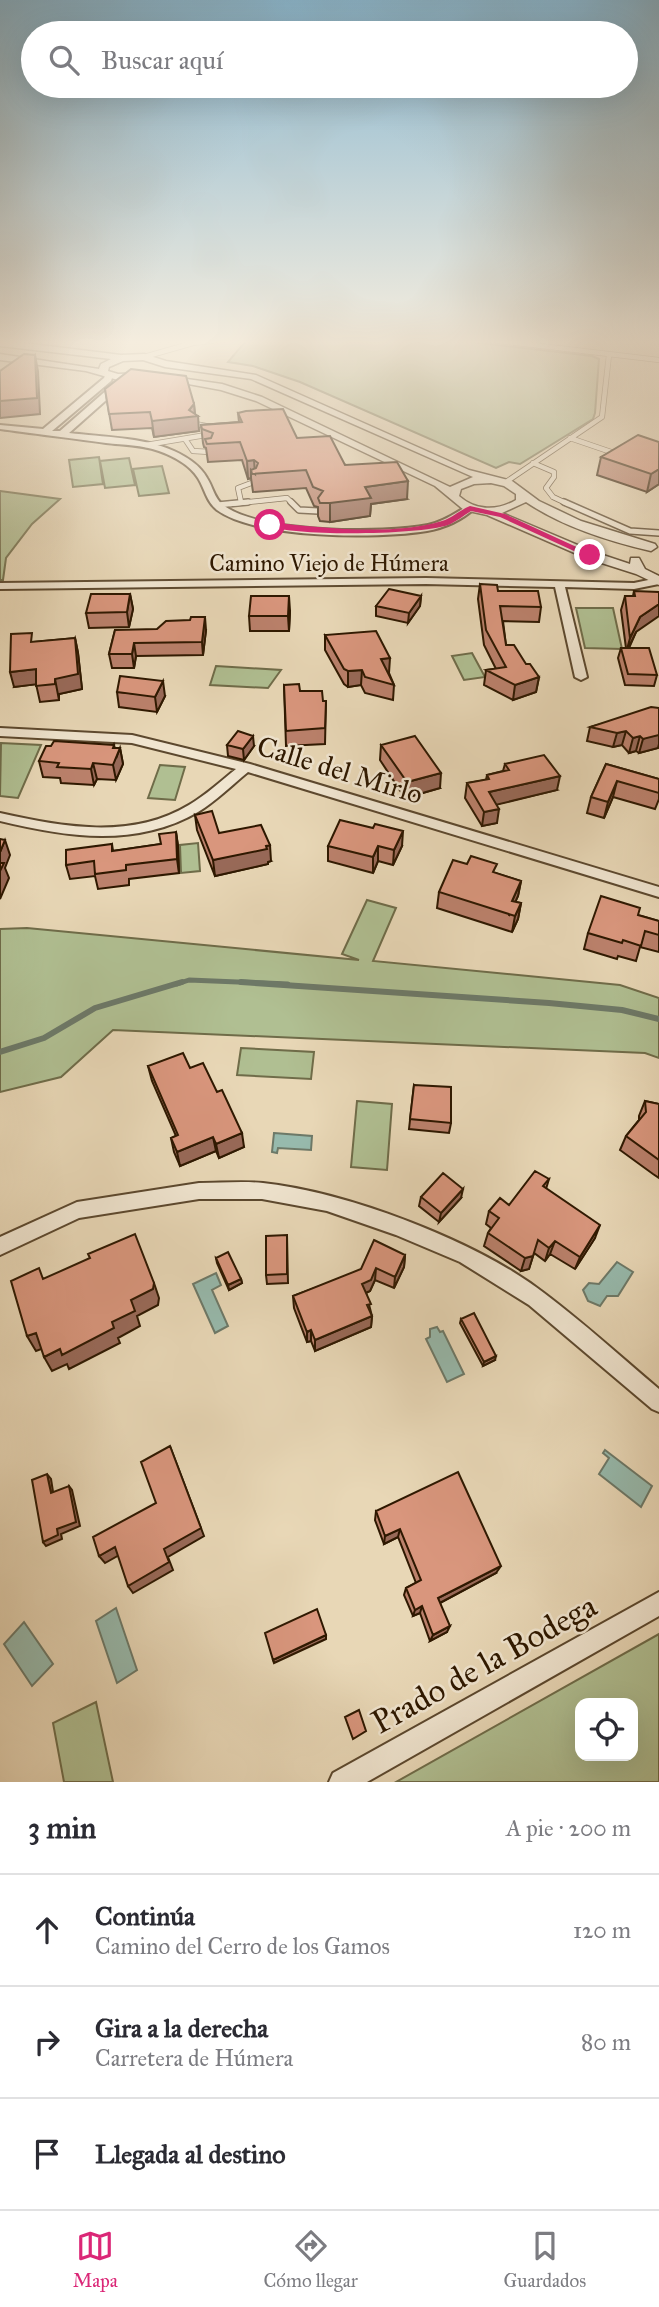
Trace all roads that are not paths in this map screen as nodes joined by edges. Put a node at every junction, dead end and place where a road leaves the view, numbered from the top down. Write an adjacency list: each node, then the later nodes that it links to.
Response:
1 (56, 423): 8 (street)
2 (74, 423): 9 (street)
3 (307, 423): 20 (street)
4 (359, 423): 16 (street)
5 (593, 423): 10 (lane)
6 (195, 424): 11 (lane)
7 (0, 427): 8 (street)
8 (45, 432): 9 (street)
9 (62, 434): 12 (street)
10 (570, 438): 14 (lane); 15 (lane)
11 (186, 439): 12 (lane); 13 (lane)
12 (146, 445): 22 (street)
13 (210, 452)
14 (614, 453)
15 (533, 464): 18 (lane); 26 (lane)
16 (493, 480): 18 (street); 20 (street)
17 (254, 482): 21 (lane)
18 (506, 482): 19 (street)
19 (522, 494): 25 (street); 27 (street)
20 (454, 496): 23 (street)
21 (241, 502): 22 (lane); 24 (lane)
22 (217, 505): 23 (street)
23 (470, 508): 25 (street)
24 (318, 511)
25 (486, 511): 28 (street)
26 (659, 533)
27 (655, 547): 28 (street)
28 (640, 571): 29 (street)
29 (659, 581): 30 (street, Camino Viejo de Húmera)
30 (559, 584): 31 (street, Camino Viejo de Húmera); 32 (street)
31 (0, 586)
32 (581, 677)
33 (0, 732): 34 (street, Calle del Mirlo)
34 (246, 767): 35 (street); 36 (street, Calle del Mirlo)
35 (0, 817)
36 (659, 892)
37 (0, 1246): 38 (street)
38 (659, 1402)
39 (659, 1603): 40 (street, Prado de la Bodega)
40 (342, 1782)

